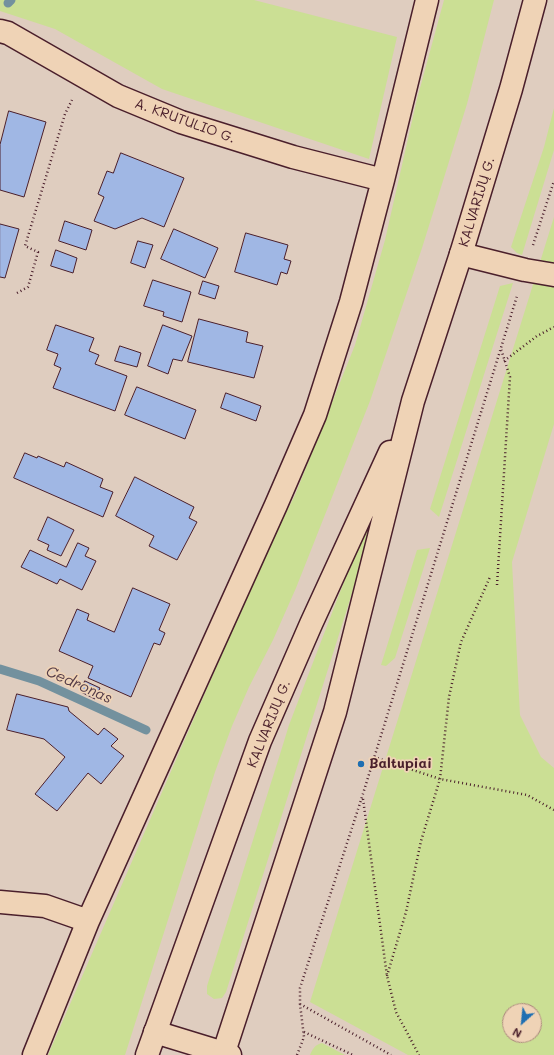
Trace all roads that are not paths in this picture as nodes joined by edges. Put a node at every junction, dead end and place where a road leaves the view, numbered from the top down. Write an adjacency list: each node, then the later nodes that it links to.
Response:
1 (427, 0): 4 (street)
2 (535, 0): 5 (street, KALVARIJŲ G.)
3 (0, 31): 4 (street, A. KRUTULIO G.)
4 (383, 180): 9 (street)
5 (461, 254): 6 (street); 7 (street, KALVARIJŲ G.)
6 (554, 275)
7 (412, 401): 10 (street, KALVARIJŲ G.); 11 (street, KALVARIJŲ G.)
8 (0, 902): 9 (street)
9 (88, 921): 12 (street)
10 (155, 1032): 11 (street); 13 (street, KALVARIJŲ G.)
11 (226, 1054)
12 (34, 1055)
13 (148, 1055)

